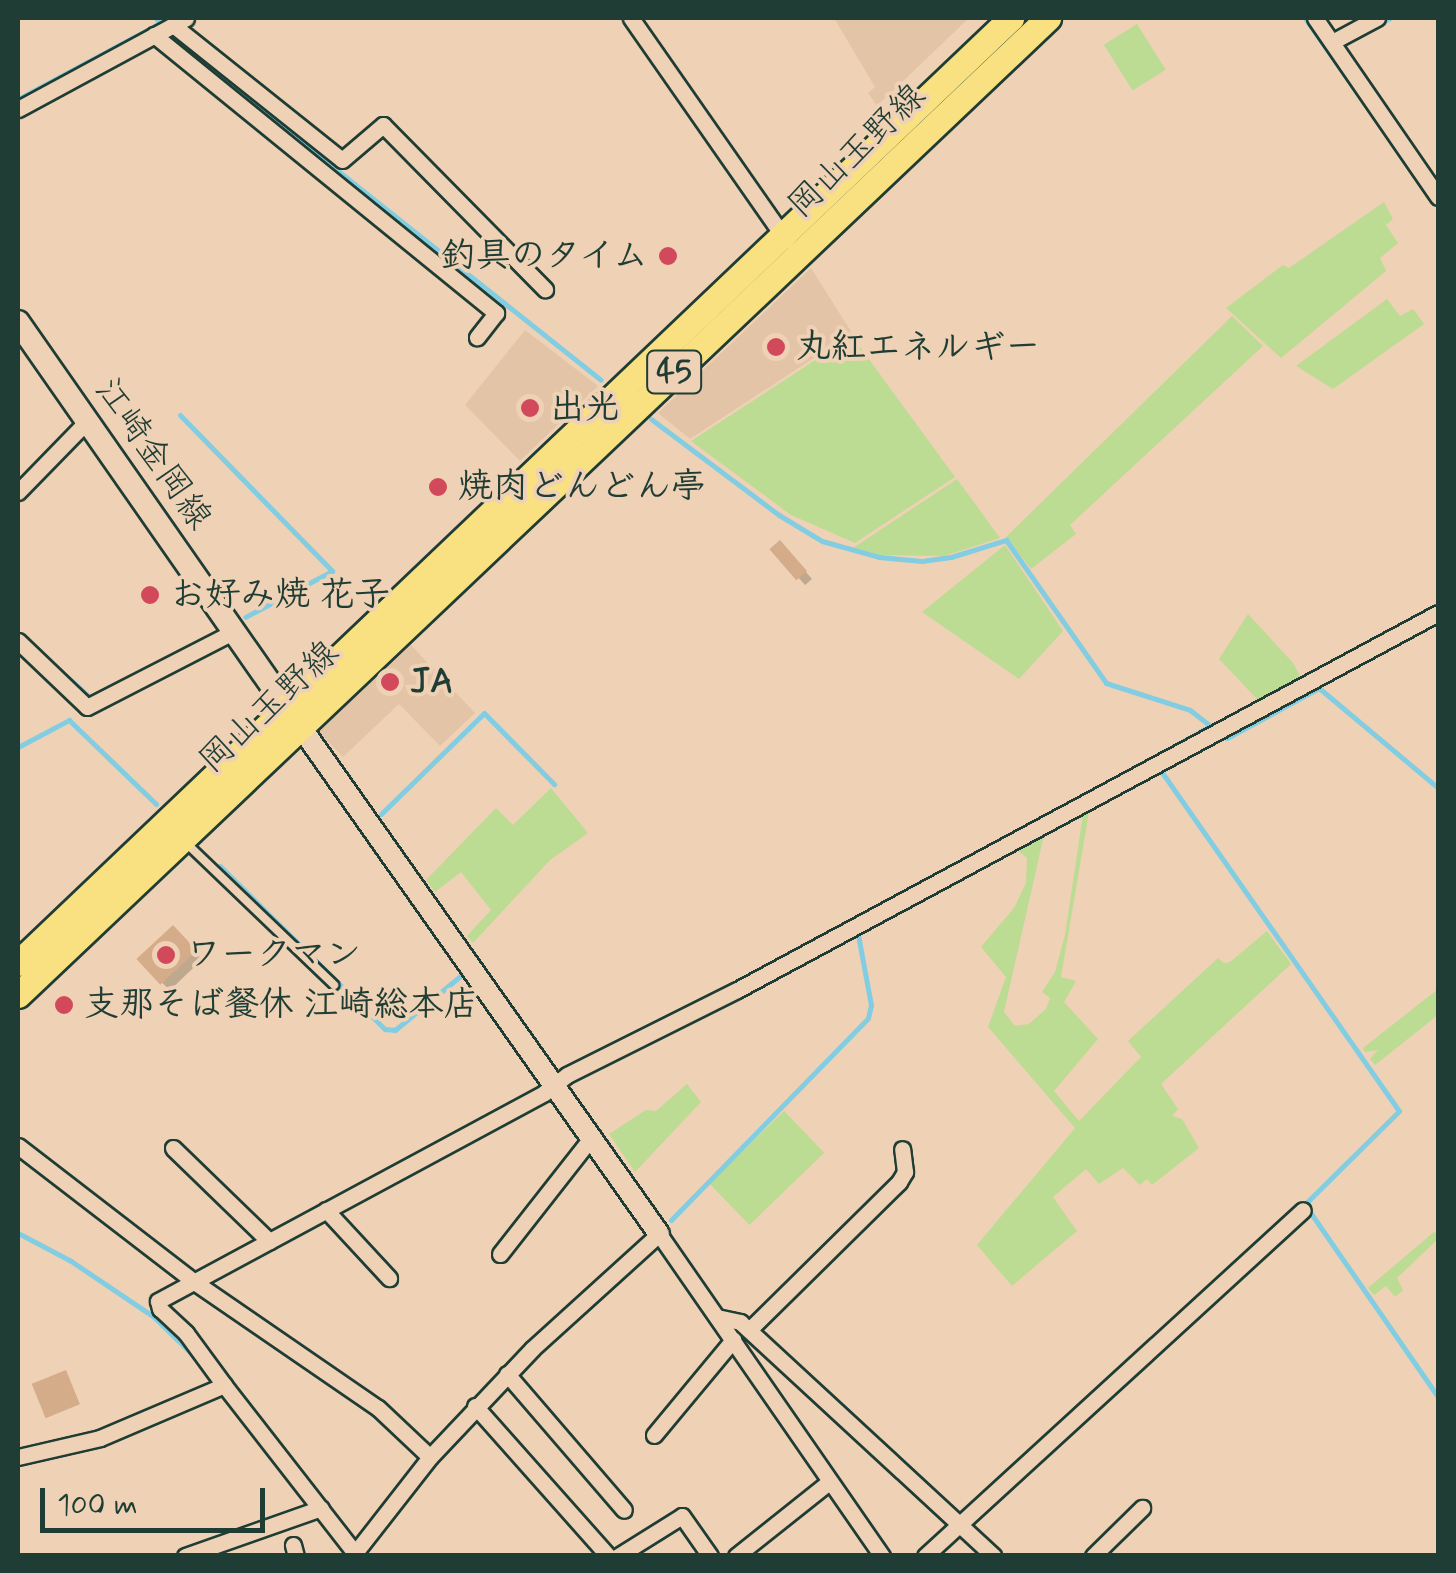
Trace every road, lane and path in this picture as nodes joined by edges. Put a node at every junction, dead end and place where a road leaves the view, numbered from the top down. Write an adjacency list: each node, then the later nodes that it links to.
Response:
1 (631, 18): 10 (street)
2 (1011, 18): 10 (main road, 岡山玉野線 / 45)
3 (1048, 18): 10 (main road, 岡山玉野線 / 45)
4 (1314, 18): 7 (street)
5 (1377, 18): 7 (street)
6 (168, 28): 8 (street); 11 (street); 13 (street)
7 (1332, 42): 9 (street)
8 (18, 108)
9 (1438, 196)
10 (789, 245): 19 (main road, 岡山玉野線 / 45)
11 (545, 289)
12 (18, 322): 14 (main road, 江崎金岡線)
13 (477, 337)
14 (87, 420): 15 (street); 17 (main road, 江崎金岡線)
15 (18, 492)
16 (1438, 613): 24 (street)
17 (234, 632): 18 (street); 19 (main road, 江崎金岡線)
18 (18, 641)
19 (294, 716): 20 (main road, 岡山玉野線 / 45); 21 (main road, 岡山玉野線 / 45); 24 (street)
20 (180, 838): 22 (lane); 23 (main road, 岡山玉野線 / 45)
21 (18, 963)
22 (334, 985)
23 (18, 995)
24 (554, 1085): 25 (street); 29 (street)
25 (591, 1138): 31 (street); 33 (street)
26 (18, 1146): 35 (street)
27 (173, 1148): 32 (street)
28 (902, 1150): 37 (street)
29 (326, 1210): 32 (street); 34 (street)
30 (1303, 1210): 49 (street)
31 (659, 1234): 36 (street); 39 (street)
32 (268, 1240): 35 (street)
33 (500, 1254)
34 (389, 1278)
35 (193, 1281): 40 (street); 44 (street)
36 (717, 1317): 37 (street); 38 (street)
37 (749, 1330): 49 (street)
38 (733, 1340): 42 (street); 45 (street)
39 (507, 1374): 41 (street); 48 (street)
40 (220, 1387): 43 (street); 47 (street)
41 (475, 1406): 44 (street); 52 (street)
42 (654, 1435)
43 (18, 1458)
44 (430, 1458): 50 (street)
45 (829, 1482): 55 (street); 56 (street)
46 (1142, 1508): 59 (street)
47 (318, 1510): 50 (street); 51 (street)
48 (624, 1510)
49 (960, 1523): 57 (street); 58 (street)
50 (356, 1554)
51 (185, 1556)
52 (608, 1556)
53 (618, 1556): 54 (street)
54 (710, 1556)
55 (736, 1556)
56 (882, 1556)
57 (925, 1556)
58 (994, 1556)
59 (1094, 1556)

